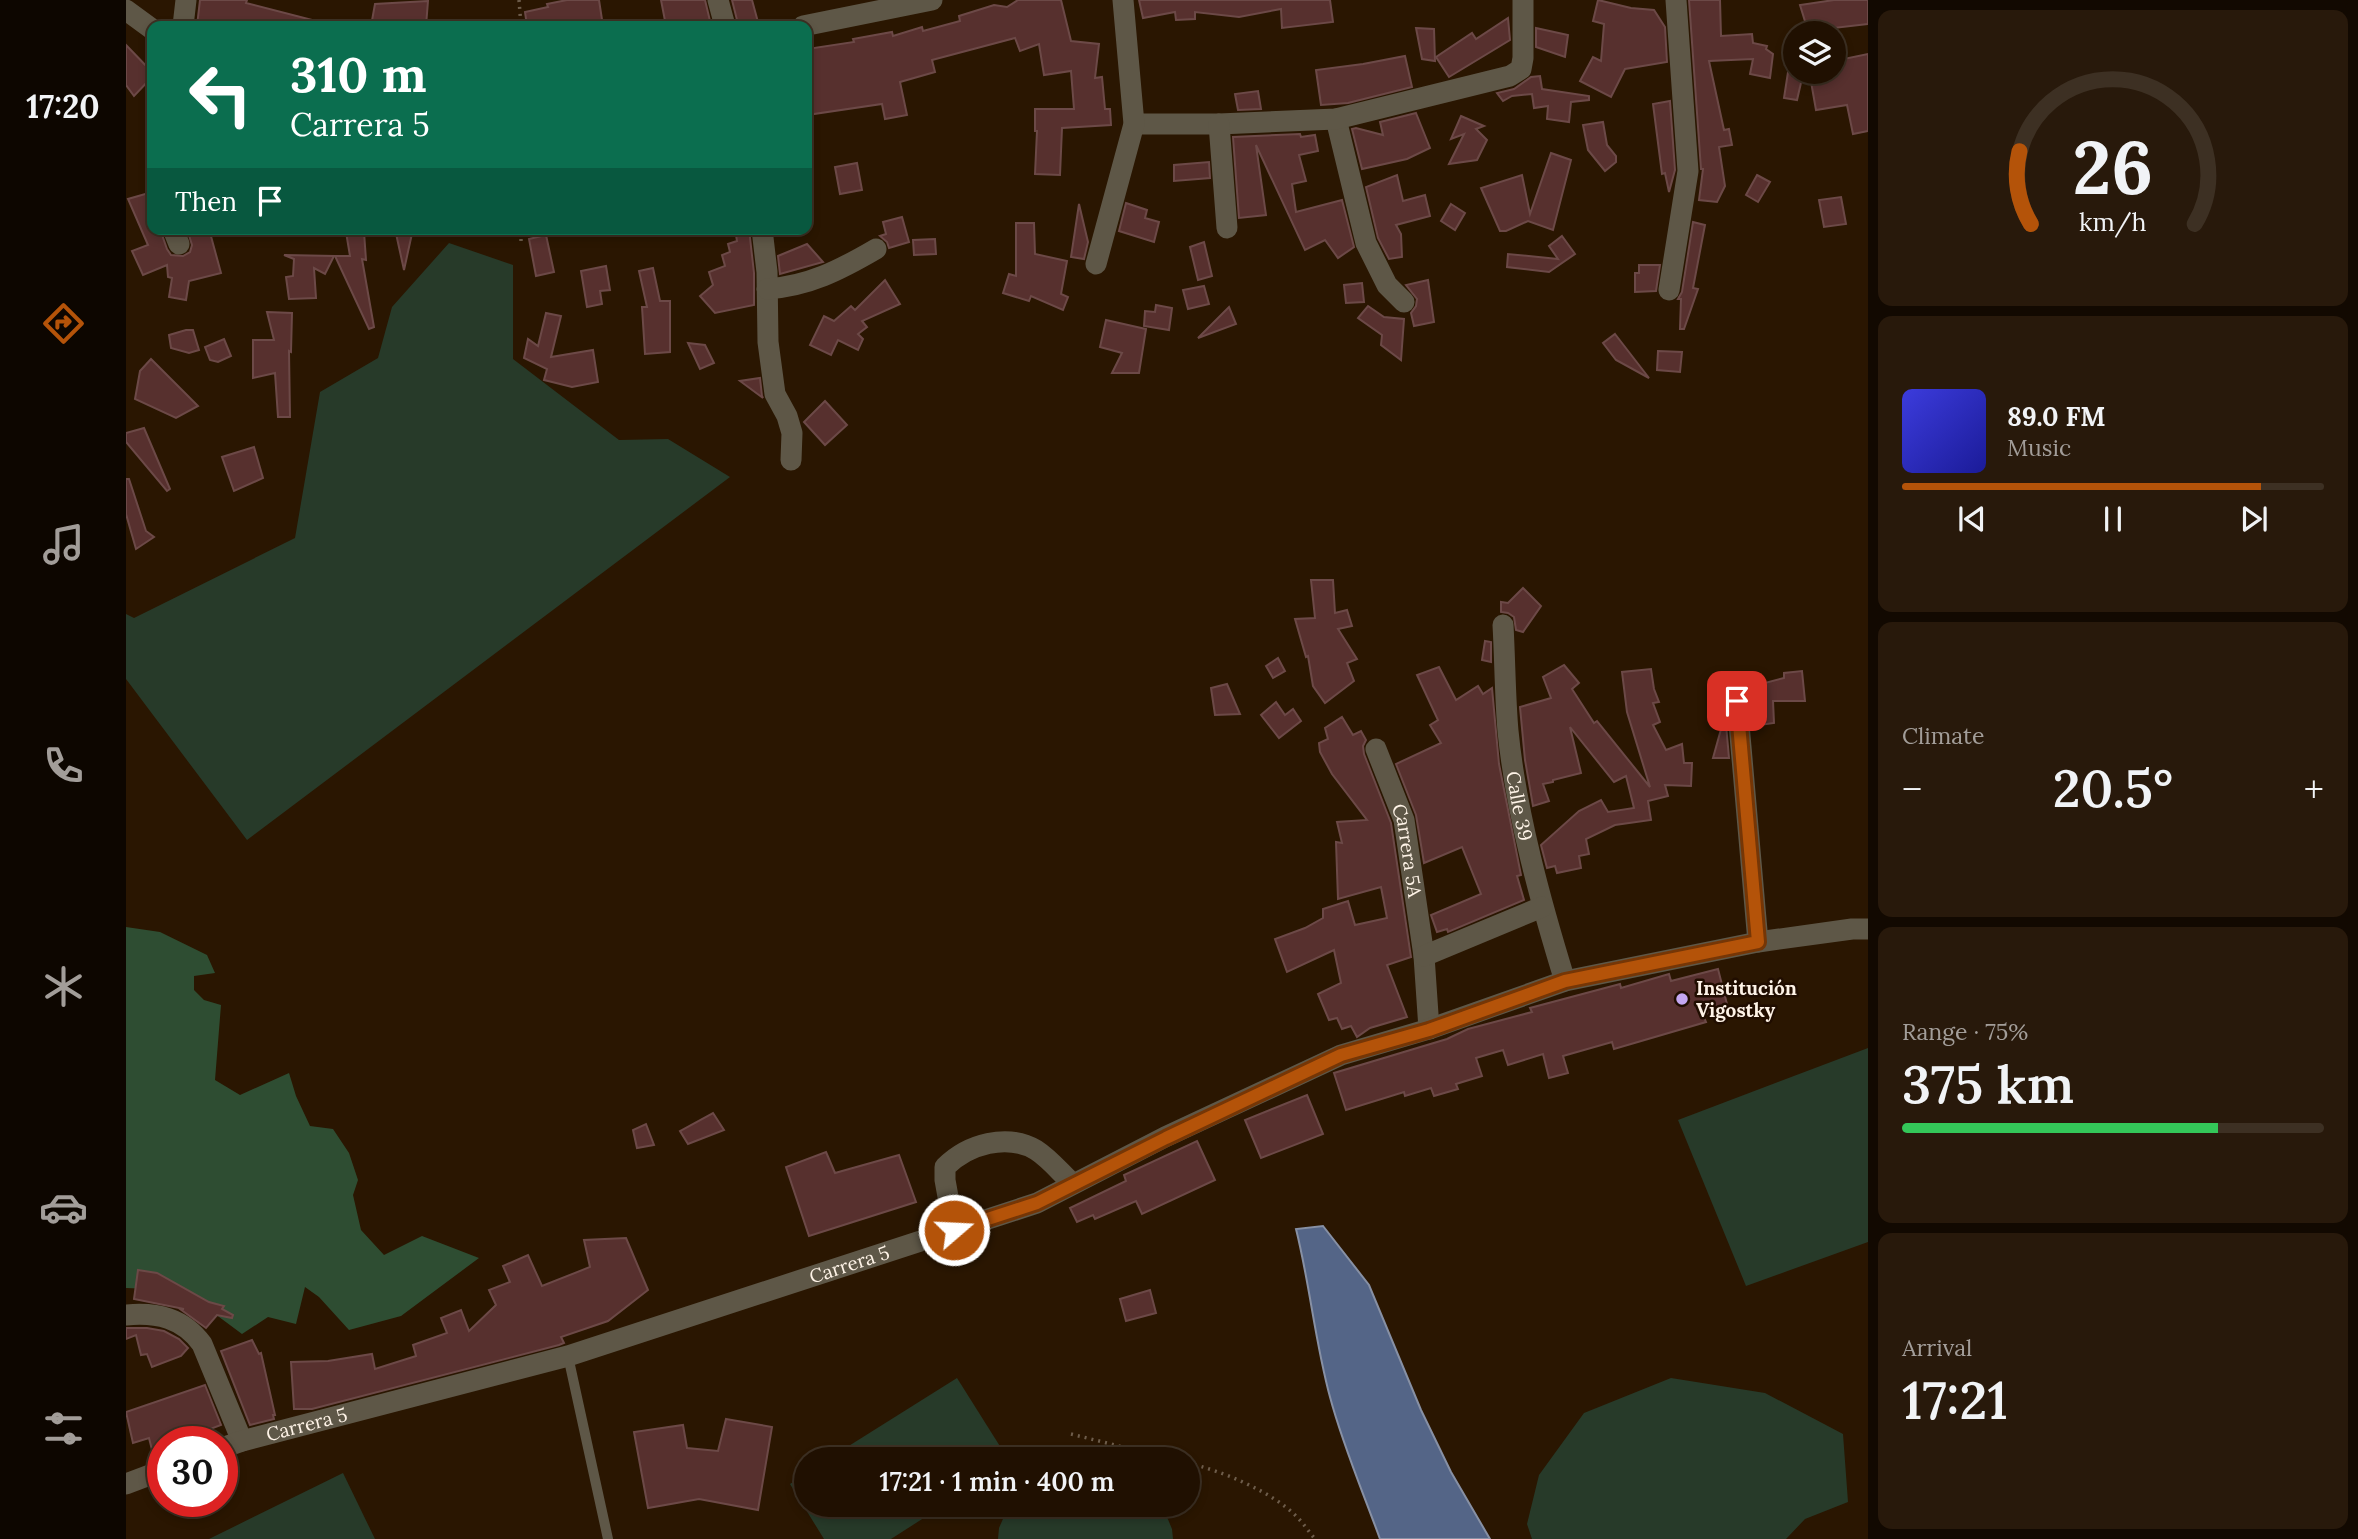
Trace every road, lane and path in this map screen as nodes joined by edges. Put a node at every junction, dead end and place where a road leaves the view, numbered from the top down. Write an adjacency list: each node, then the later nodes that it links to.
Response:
1 (186, 0): 10 (street)
2 (519, 0): 11 (path)
3 (718, 0): 12 (street)
4 (932, 0): 8 (street)
5 (1123, 0): 16 (street)
6 (1523, 0): 15 (street)
7 (1676, 0): 25 (street)
8 (860, 8): 13 (street)
9 (126, 10): 14 (street)
10 (184, 21)
11 (521, 21)
12 (723, 21)
13 (812, 23)
14 (147, 25)
15 (1336, 119): 17 (street); 26 (street)
16 (1134, 124): 17 (street); 23 (street)
17 (1219, 124): 18 (street)
18 (1227, 228)
19 (521, 235): 21 (path)
20 (762, 235): 24 (street)
21 (521, 241)
22 (876, 249): 24 (street)
23 (1096, 264)
24 (767, 289): 27 (street)
25 (1669, 290)
26 (1404, 302)
27 (791, 460)
28 (1503, 625): 31 (street, Calle 39)
29 (1737, 701): 33 (street)
30 (1376, 749): 34 (street, Carrera 5A)
31 (1542, 907): 34 (street); 35 (street, Calle 39)
32 (1868, 929): 33 (street, Carrera 5)
33 (1758, 942): 35 (street, Carrera 5)
34 (1424, 956): 36 (street, Carrera 5A)
35 (1565, 981): 36 (street, Carrera 5)
36 (1429, 1030): 37 (street, Carrera 5)
37 (1073, 1184): 38 (street, Carrera 5); 38 (street)
38 (954, 1230): 40 (street, Carrera 5)
39 (126, 1315): 41 (street, Carrera 5)
40 (568, 1356): 43 (street, Carrera 5); 48 (lane)
41 (227, 1426)
42 (1072, 1434): 44 (path)
43 (238, 1442)
44 (1124, 1447)
45 (1200, 1466): 49 (path)
46 (147, 1476): 47 (street)
47 (126, 1484)
48 (608, 1539)
49 (1315, 1539)

